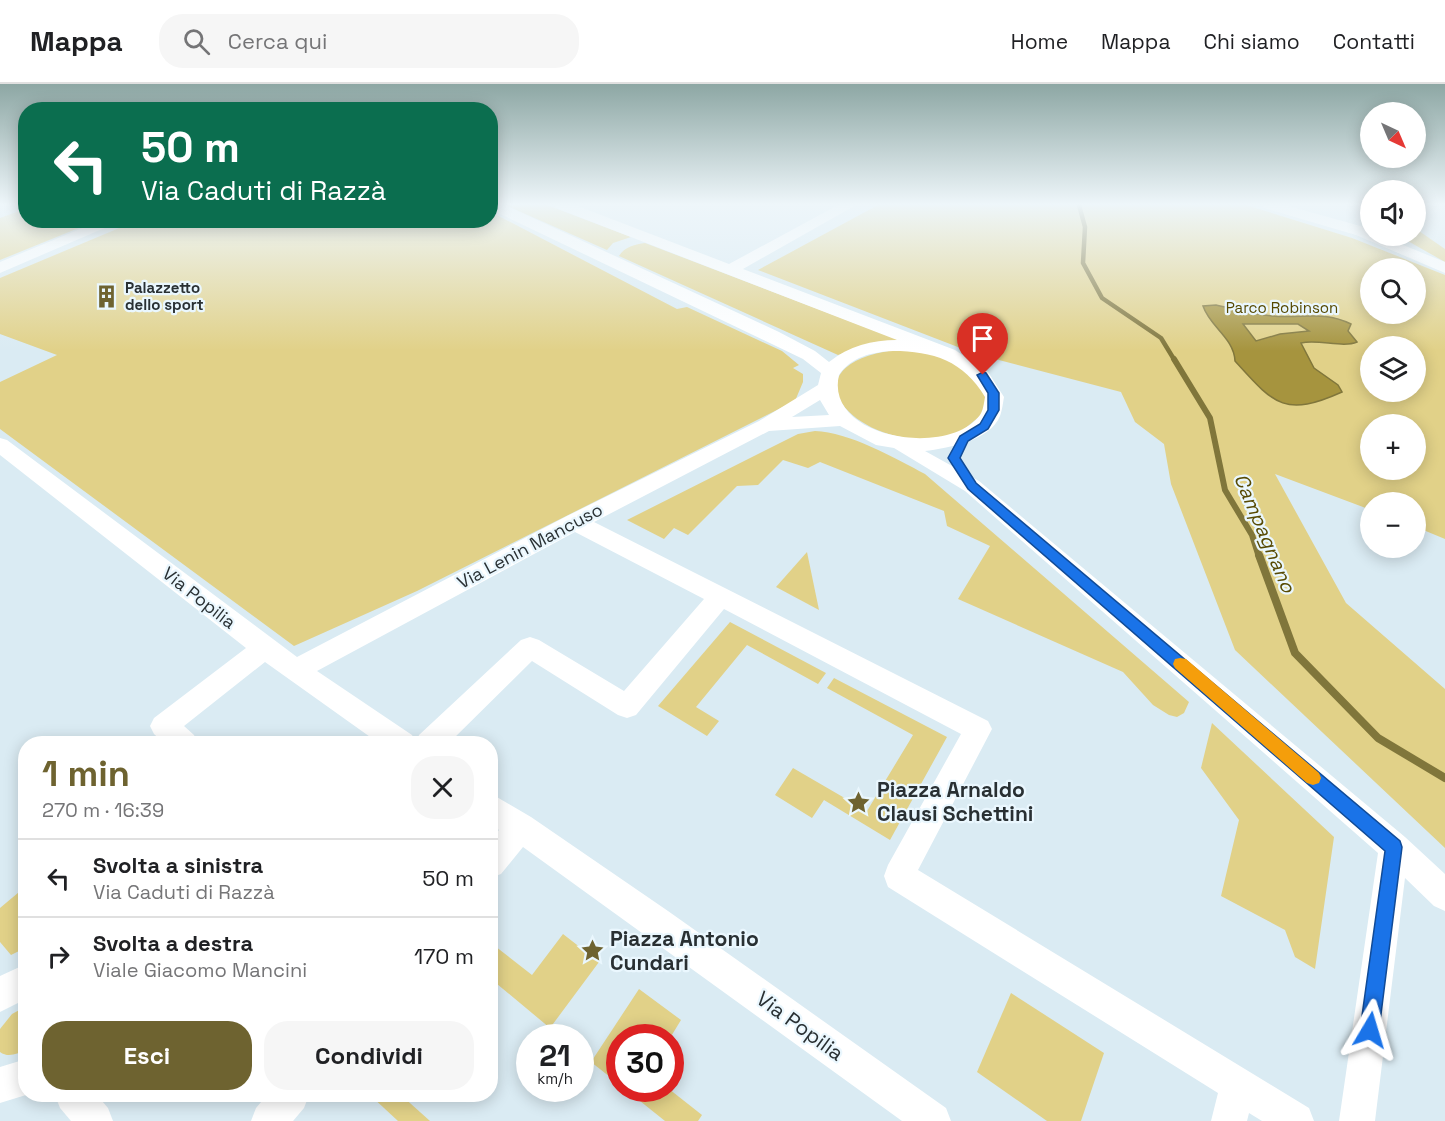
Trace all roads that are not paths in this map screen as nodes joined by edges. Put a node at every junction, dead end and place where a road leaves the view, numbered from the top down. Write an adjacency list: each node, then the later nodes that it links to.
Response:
1 (35, 253): 10 (street)
2 (596, 253): 8 (street)
3 (614, 253): 8 (street)
4 (686, 253): 11 (street)
5 (760, 253): 11 (street)
6 (1418, 253): 9 (street)
7 (1421, 253): 9 (street)
8 (617, 263): 13 (street)
9 (1445, 267)
10 (0, 268)
11 (730, 270): 12 (street)
12 (927, 347): 13 (street); 16 (street)
13 (829, 380): 14 (street); 15 (street, Via Lenin Mancuso)
14 (844, 420): 15 (street, Via Lenin Mancuso); 17 (street)
15 (766, 425): 20 (street, Via Lenin Mancuso)
16 (964, 439): 17 (street); 19 (street)
17 (899, 444): 19 (street)
18 (0, 445): 22 (street, Via Popilia)
19 (972, 486): 29 (street)
20 (575, 522): 21 (street); 23 (street, Via Lenin Mancuso)
21 (721, 596): 26 (street); 36 (street)
22 (264, 648): 23 (street, Via Popilia); 24 (street)
23 (294, 670): 25 (street, Via Popilia)
24 (175, 736)
25 (390, 736)
26 (437, 736)
27 (498, 811): 28 (street, Via Popilia)
28 (521, 827): 30 (street); 41 (street, Via Popilia)
29 (1394, 847): 31 (street); 44 (street)
30 (498, 854)
31 (1445, 895)
32 (18, 985): 33 (street)
33 (0, 995)
34 (18, 1079): 35 (street)
35 (0, 1085)
36 (1238, 1085): 42 (street); 43 (street)
37 (79, 1102): 39 (street)
38 (285, 1102): 40 (street)
39 (95, 1121)
40 (269, 1121)
41 (933, 1121)
42 (1229, 1121)
43 (1296, 1121)
44 (1357, 1121)

